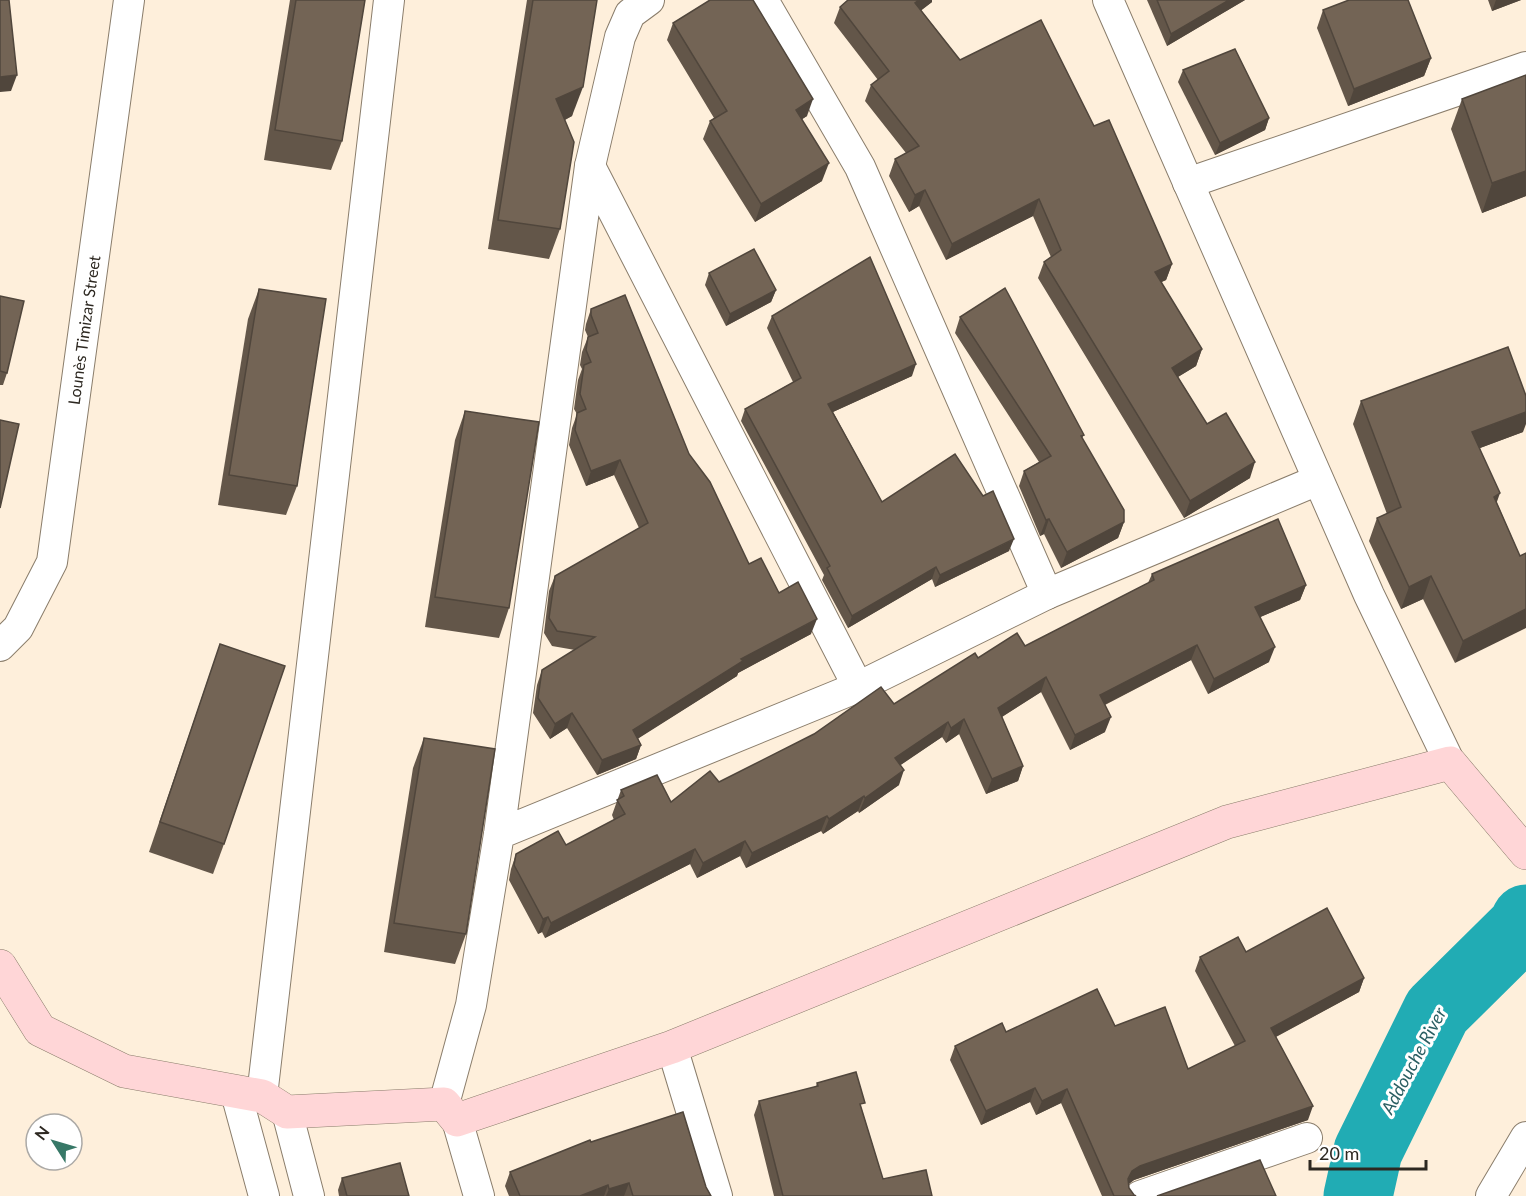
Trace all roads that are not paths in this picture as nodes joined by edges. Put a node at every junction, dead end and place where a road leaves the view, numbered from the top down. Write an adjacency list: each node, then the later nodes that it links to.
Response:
1 (129, 0): 11 (street, Lounès Timizar Street)
2 (389, 0): 18 (street)
3 (649, 0): 7 (street)
4 (763, 0): 10 (street)
5 (1108, 0): 8 (street)
6 (1526, 67): 8 (street)
7 (590, 166): 12 (street); 14 (street)
8 (1188, 183): 9 (street)
9 (1318, 480): 10 (street); 13 (street)
10 (1047, 594): 12 (street)
11 (0, 646)
12 (858, 687): 14 (street)
13 (1450, 763): 15 (street); 17 (street)
14 (499, 834): 19 (street)
15 (1526, 853)
16 (0, 966): 18 (street)
17 (672, 1047): 19 (street); 25 (street)
18 (262, 1100): 19 (street); 22 (street); 23 (street)
19 (450, 1112): 24 (street)
20 (1526, 1137): 27 (street)
21 (1306, 1138): 26 (street)
22 (264, 1196)
23 (309, 1196)
24 (479, 1196)
25 (717, 1196)
26 (1140, 1196)
27 (1491, 1196)

